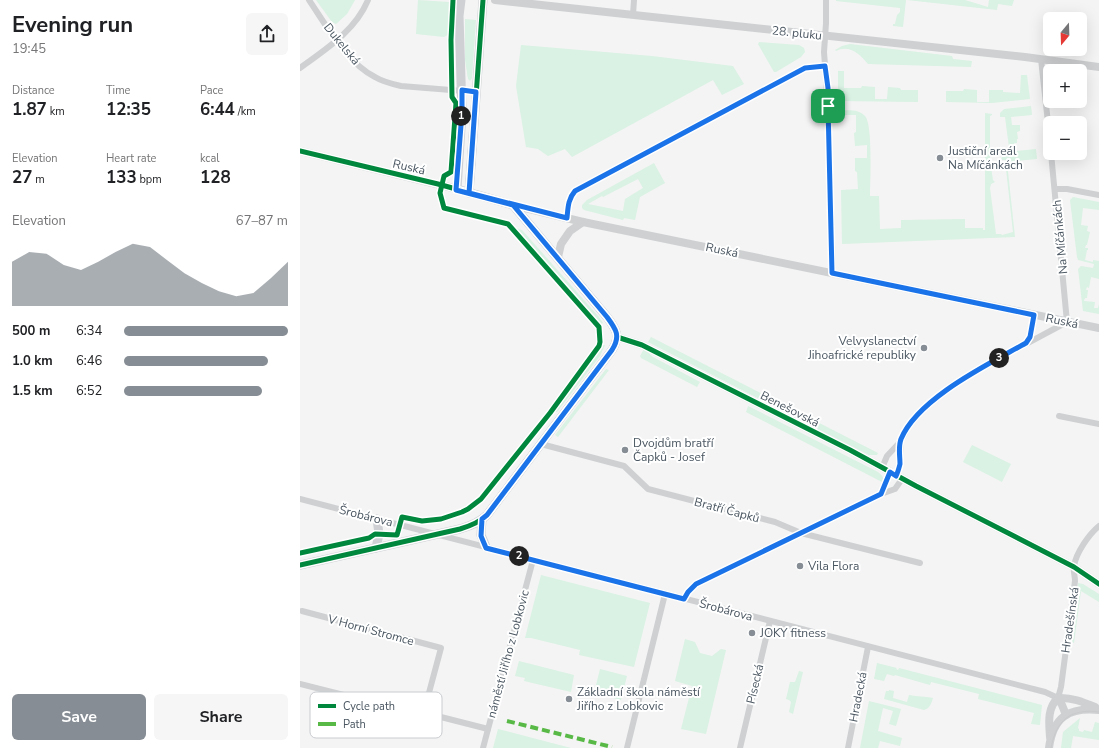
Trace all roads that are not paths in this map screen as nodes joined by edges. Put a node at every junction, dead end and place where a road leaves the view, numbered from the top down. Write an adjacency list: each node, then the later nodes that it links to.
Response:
1 (309, 0): 10 (street, Dukelská)
2 (368, 0): 10 (street)
3 (461, 0): 15 (main road)
4 (483, 0): 16 (main road)
5 (495, 0): 8 (street, 28. pluku)
6 (634, 0): 8 (street)
7 (826, 0): 9 (street)
8 (632, 15): 9 (street, 28. pluku)
9 (825, 36): 11 (street, 28. pluku); 12 (street)
10 (337, 41): 14 (street); 15 (street, Dukelská)
11 (1041, 59): 13 (street, 28. pluku); 17 (street)
12 (825, 66): 25 (street); 28 (street)
13 (1099, 67)
14 (300, 68)
15 (462, 90): 16 (street, Dukelská); 21 (main road)
16 (476, 92): 22 (main road)
17 (1047, 116)
18 (300, 151): 21 (street, Ruská)
19 (1052, 160): 20 (street, Na Míčánkách)
20 (1055, 189): 23 (street); 30 (street, Na Míčánkách)
21 (456, 190): 22 (main road, Ruská)
22 (469, 193): 24 (main road, Ruská)
23 (1099, 194)
24 (513, 205): 25 (street, Ruská); 27 (main road)
25 (567, 218): 26 (street, Ruská)
26 (583, 222): 27 (street); 28 (street, Ruská)
27 (558, 257): 32 (main road)
28 (832, 273): 29 (street, Ruská)
29 (1034, 315): 30 (street, Ruská); 33 (street)
30 (1067, 322): 31 (street, Ruská); 33 (street)
31 (1099, 328)
32 (617, 336): 37 (main road); 38 (street, Benešovská)
33 (1026, 343): 36 (street)
34 (1059, 416): 35 (street)
35 (1099, 424)
36 (901, 441): 38 (street); 39 (street)
37 (541, 444): 43 (main road); 45 (street, Bratří Čapků)
38 (882, 468): 39 (street, Benešovská)
39 (896, 476): 40 (street); 40 (street); 52 (street, Benešovská)
40 (881, 494): 45 (street)
41 (300, 499): 42 (street, Šrobárova)
42 (377, 519): 46 (street, Šrobárova); 47 (main road)
43 (482, 519): 46 (main road); 48 (main road)
44 (1099, 526): 52 (street, Hradešínská)
45 (801, 533): 50 (street, Bratří Čapků); 55 (street)
46 (436, 535): 47 (main road); 48 (street, Šrobárova)
47 (376, 548): 51 (main road)
48 (486, 548): 49 (street, Šrobárova)
49 (533, 560): 54 (street, Šrobárova); 66 (street, náměstí Jiřího z Lobkovic)
50 (920, 563)
51 (300, 565)
52 (1074, 567): 53 (street, Benešovská); 62 (street, Hradešínská)
53 (1099, 584)
54 (665, 594): 55 (street, Šrobárova); 69 (street)
55 (684, 599): 57 (street, Šrobárova)
56 (302, 611): 61 (street, V Horní Stromce)
57 (770, 621): 58 (street, Šrobárova); 70 (street, Písecká)
58 (868, 647): 62 (street, Šrobárova); 71 (street, Hradecká)
59 (300, 684): 60 (street)
60 (332, 692)
61 (429, 692)
62 (1058, 698): 63 (street); 64 (street); 67 (street)
63 (1099, 710): 64 (street)
64 (1066, 715): 67 (street)
65 (442, 717): 66 (street)
66 (488, 729): 68 (street, náměstí Jiřího z Lobkovic)
67 (1050, 738): 72 (street)
68 (483, 748)
69 (627, 748)
70 (740, 748)
71 (848, 748)
72 (1049, 748)

